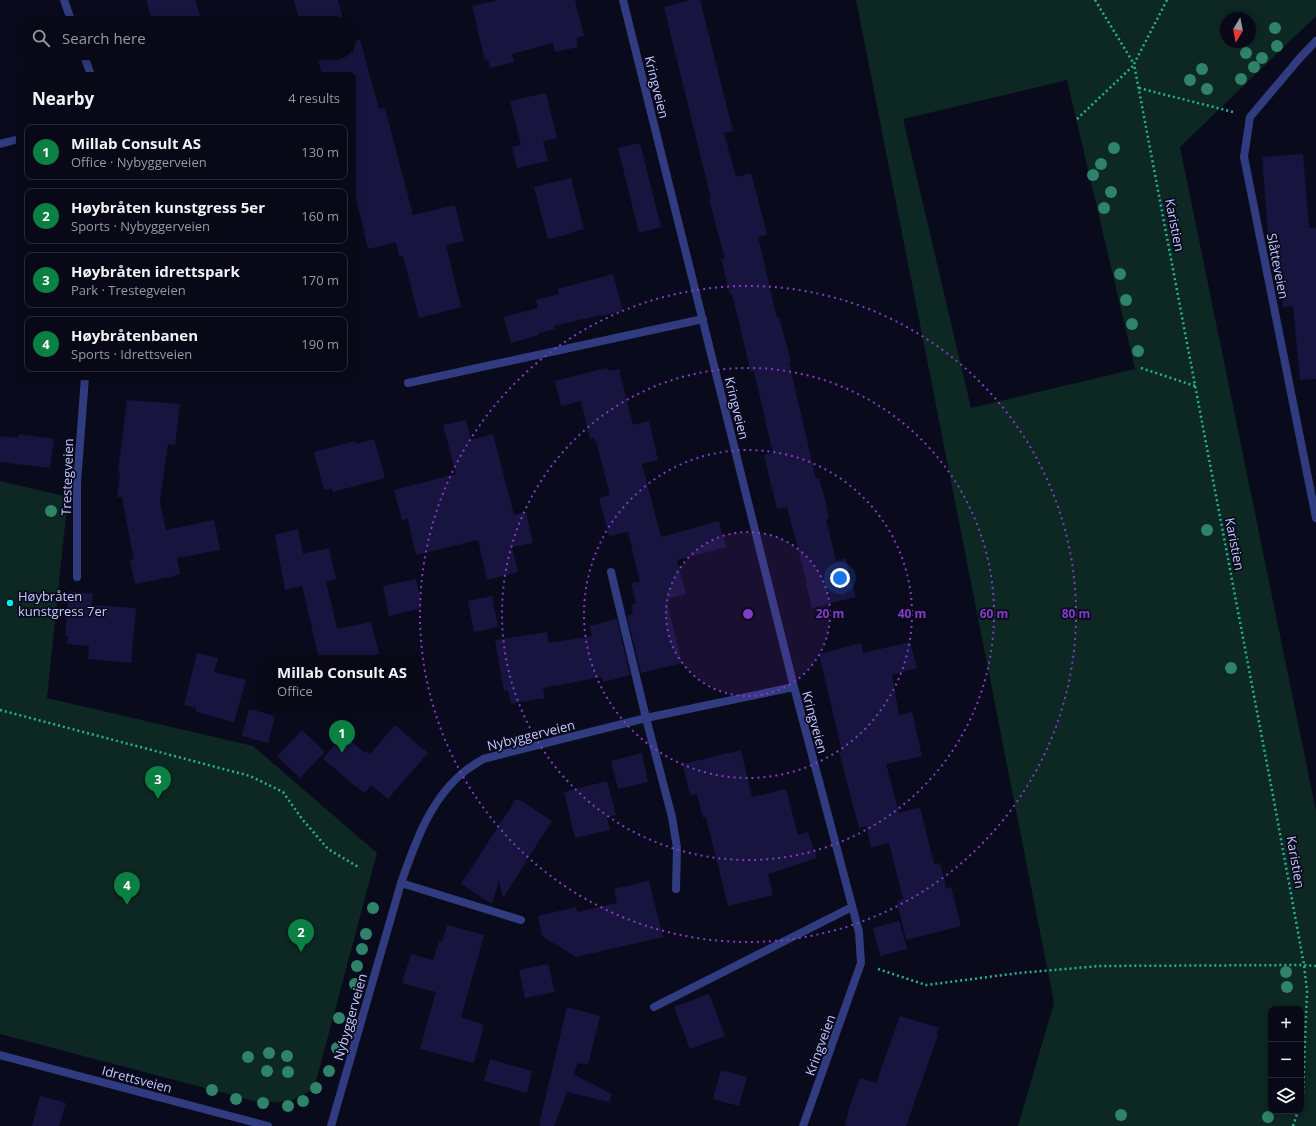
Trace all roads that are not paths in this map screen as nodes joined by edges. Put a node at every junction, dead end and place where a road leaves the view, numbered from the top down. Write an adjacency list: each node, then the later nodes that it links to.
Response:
1 (64, 0): 3 (street)
2 (623, 0): 9 (street, Kringveien)
3 (70, 16)
4 (1316, 41): 12 (street, Slåtteveien)
5 (86, 60): 6 (street)
6 (90, 72)
7 (16, 140): 8 (street)
8 (0, 144)
9 (703, 319): 11 (street); 15 (street, Kringveien)
10 (85, 380): 14 (street, Trestegveien)
11 (408, 383)
12 (1316, 518)
13 (611, 572): 16 (street)
14 (77, 577)
15 (794, 688): 16 (street, Nybyggerveien); 19 (street, Kringveien)
16 (646, 718): 17 (street, Nybyggerveien); 18 (street)
17 (401, 883): 20 (street); 24 (street, Nybyggerveien)
18 (676, 889)
19 (852, 907): 21 (street); 25 (street, Kringveien)
20 (521, 920)
21 (654, 1007)
22 (0, 1055): 23 (street, Idrettsveien)
23 (268, 1126)
24 (331, 1126)
25 (803, 1126)

